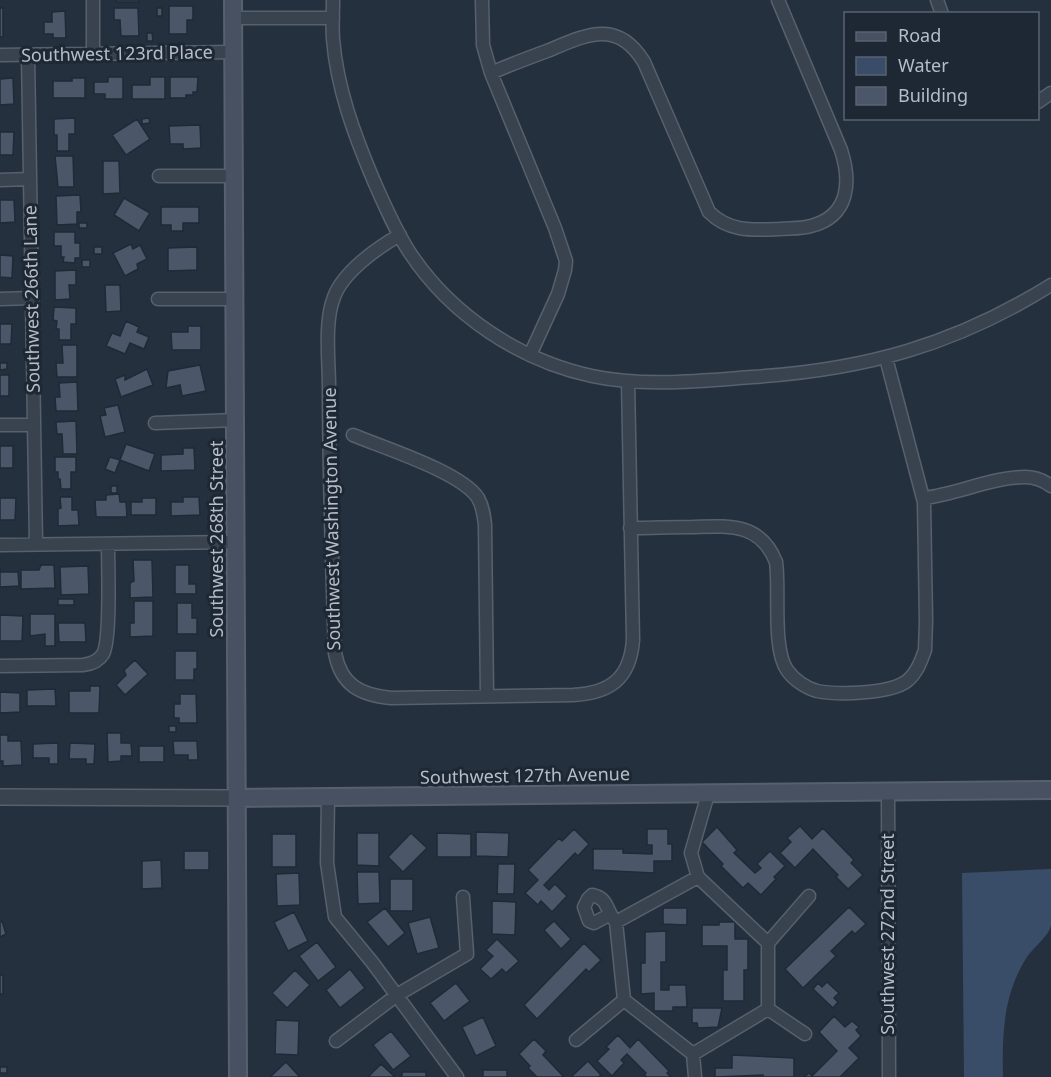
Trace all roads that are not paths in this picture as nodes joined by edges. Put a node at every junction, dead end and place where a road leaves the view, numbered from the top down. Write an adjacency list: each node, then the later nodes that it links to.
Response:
1 (93, 0): 9 (street)
2 (233, 0): 6 (main road, Southwest 268th Street)
3 (333, 0): 7 (street)
4 (482, 0): 12 (street)
5 (778, 0): 12 (street)
6 (234, 18): 7 (street); 8 (main road, Southwest 268th Street)
7 (333, 18): 17 (street)
8 (234, 52): 9 (street, Southwest 123rd Place); 14 (main road, Southwest 268th Street)
9 (93, 54): 11 (street, Southwest 123rd Place)
10 (0, 55): 11 (street, Southwest 123rd Place)
11 (28, 55): 15 (street, Southwest 266th Lane)
12 (491, 73): 23 (street)
13 (159, 176): 14 (street)
14 (234, 176): 22 (main road, Southwest 268th Street)
15 (30, 179): 16 (street); 19 (street, Southwest 266th Lane)
16 (0, 180)
17 (400, 235): 23 (street); 39 (street, Southwest Washington Avenue)
18 (1051, 285): 24 (street)
19 (32, 298): 20 (street); 29 (street, Southwest 266th Lane)
20 (0, 299)
21 (158, 299): 22 (street)
22 (235, 299): 26 (main road, Southwest 268th Street)
23 (530, 355): 25 (street)
24 (886, 358): 25 (street); 32 (street)
25 (628, 382): 33 (street, Southwest Washington Avenue)
26 (236, 420): 27 (street); 34 (main road, Southwest 268th Street)
27 (155, 423)
28 (0, 425): 29 (street)
29 (34, 425): 36 (street, Southwest 266th Lane)
30 (353, 435): 39 (street)
31 (1051, 486): 32 (street)
32 (924, 498): 33 (street)
33 (630, 528): 39 (street, Southwest Washington Avenue)
34 (236, 542): 37 (street); 45 (main road, Southwest 268th Street)
35 (0, 544): 36 (street)
36 (36, 544): 37 (street)
37 (108, 544): 38 (street)
38 (0, 666)
39 (487, 696)
40 (1051, 790): 41 (main road, Southwest 127th Avenue)
41 (888, 791): 42 (main road, Southwest 127th Avenue); 60 (street, Southwest 272nd Street)
42 (708, 794): 44 (main road, Southwest 127th Avenue); 46 (street)
43 (0, 797): 45 (street, Southwest 127th Avenue)
44 (328, 797): 45 (main road, Southwest 127th Avenue); 50 (street)
45 (237, 798): 57 (main road, Southwest 268th Street)
46 (698, 877): 49 (street); 51 (street)
47 (809, 896): 49 (street)
48 (463, 897): 50 (street)
49 (768, 943): 52 (street)
50 (397, 995): 55 (street); 58 (street)
51 (624, 1000): 54 (street); 56 (street)
52 (768, 1009): 53 (street); 56 (street)
53 (805, 1034)
54 (576, 1040)
55 (336, 1041)
56 (693, 1054): 59 (street)
57 (238, 1077)
58 (457, 1077)
59 (694, 1077)
60 (889, 1077)

